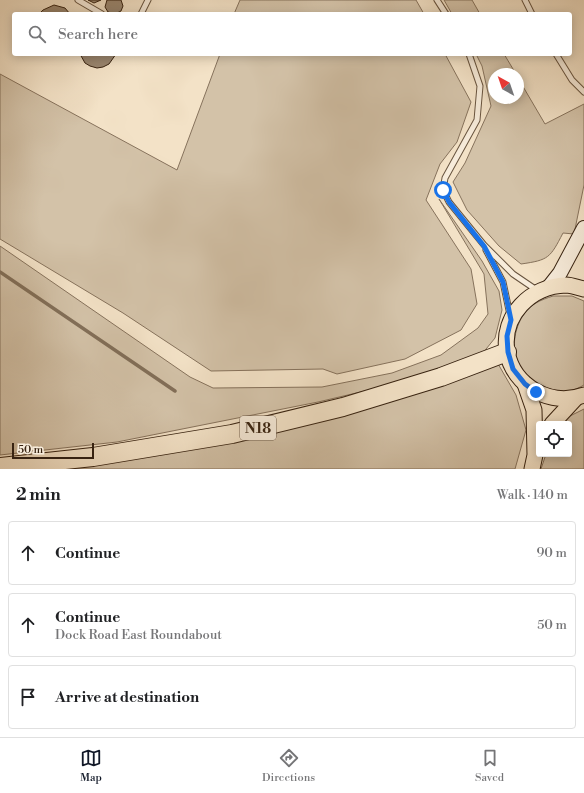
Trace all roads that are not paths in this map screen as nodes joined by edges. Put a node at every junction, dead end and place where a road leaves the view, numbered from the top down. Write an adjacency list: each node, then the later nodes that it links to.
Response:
1 (78, 0): 5 (lane)
2 (148, 0): 6 (lane)
3 (437, 0): 7 (lane)
4 (525, 0): 8 (lane)
5 (99, 12)
6 (142, 12)
7 (445, 12)
8 (531, 12)
9 (470, 56): 13 (lane)
10 (557, 56): 11 (lane)
11 (584, 92)
12 (584, 228): 14 (main road)
13 (484, 246): 14 (lane); 16 (lane)
14 (544, 289): 15 (main road); 16 (main road)
15 (584, 289)
16 (511, 320): 17 (main road)
17 (508, 352): 18 (main road); 22 (highway, N18)
18 (525, 384): 19 (main road); 21 (main road)
19 (580, 397): 20 (main road)
20 (555, 421)
21 (535, 457)
22 (0, 467)

